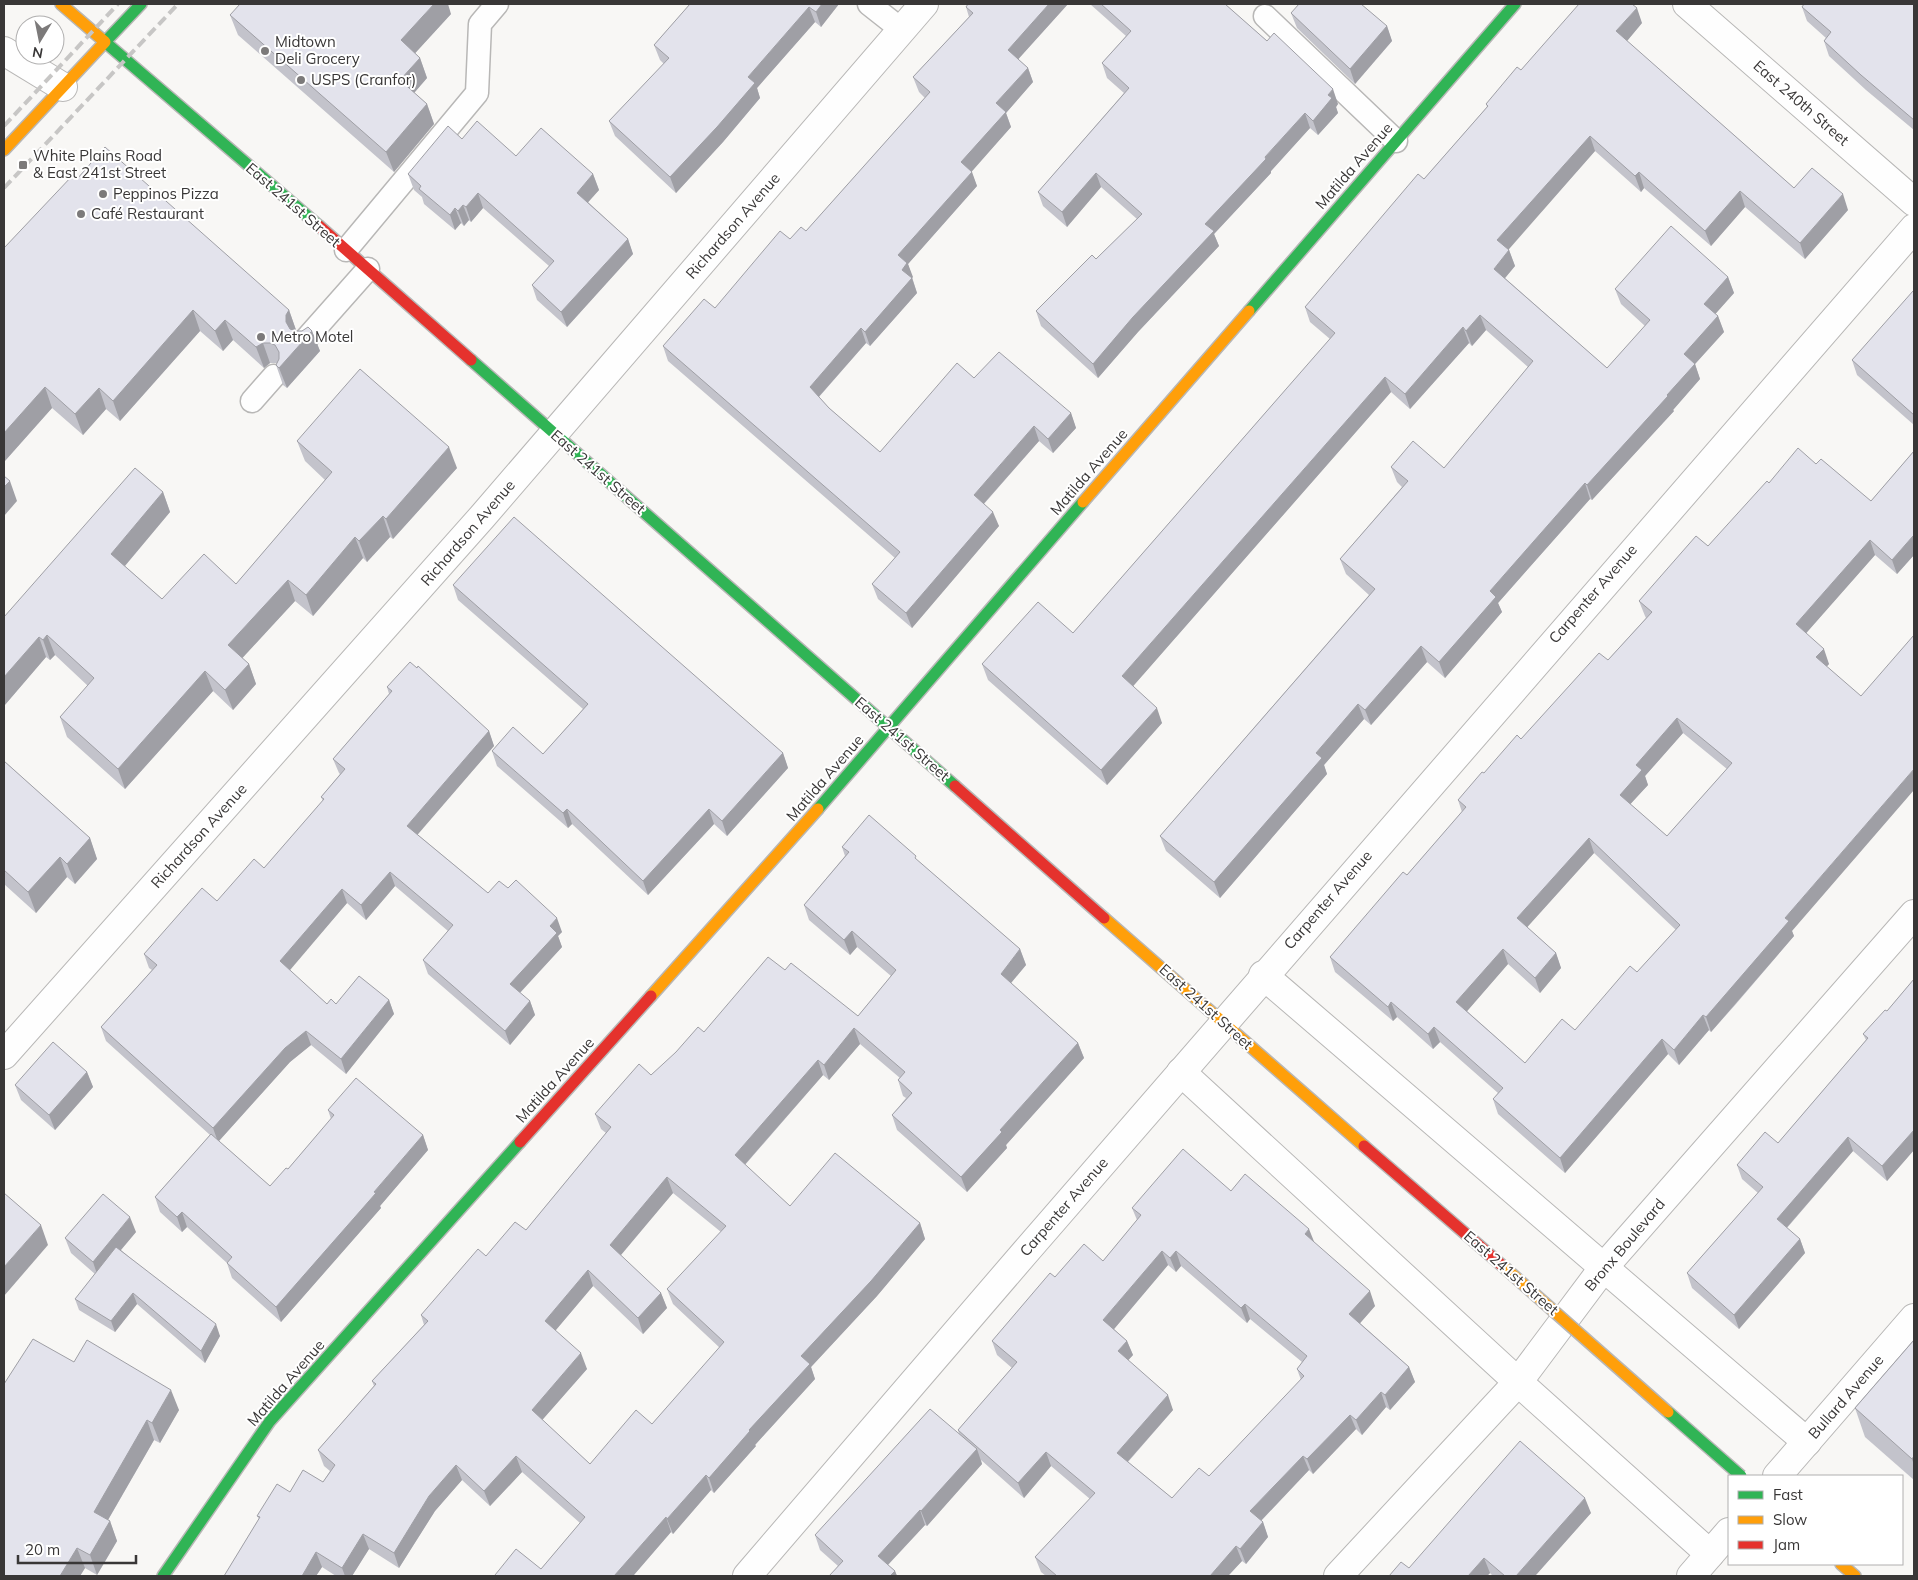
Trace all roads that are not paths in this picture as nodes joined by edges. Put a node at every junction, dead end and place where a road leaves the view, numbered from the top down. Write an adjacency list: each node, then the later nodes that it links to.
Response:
1 (61, 4): 10 (street, East 241st Street)
2 (141, 4): 10 (street)
3 (497, 4): 17 (lane)
4 (869, 4): 9 (lane)
5 (924, 4): 9 (street, Richardson Avenue)
6 (1515, 4): 13 (street, Matilda Avenue)
7 (1687, 4): 15 (street, East 240th Street)
8 (1266, 16): 13 (lane)
9 (902, 30): 22 (street, Richardson Avenue)
10 (105, 42): 12 (street); 17 (street, East 241st Street)
11 (4, 51): 12 (street)
12 (63, 86): 14 (street)
13 (1396, 140): 23 (street, Matilda Avenue)
14 (4, 150)
15 (1914, 202)
16 (1914, 228): 25 (street, Carpenter Avenue)
17 (346, 250): 18 (street, East 241st Street)
18 (368, 269): 19 (lane); 22 (street, East 241st Street)
19 (306, 339)
20 (274, 376): 21 (lane)
21 (252, 401)
22 (554, 434): 23 (street, East 241st Street); 27 (street, Richardson Avenue)
23 (889, 728): 26 (street, East 241st Street); 38 (street, Matilda Avenue)
24 (1914, 914): 29 (street, Bronx Boulevard)
25 (1263, 975): 26 (street, Carpenter Avenue); 29 (street)
26 (1222, 1022): 28 (street, Carpenter Avenue); 33 (street, East 241st Street, bridge)
27 (4, 1055)
28 (1181, 1072): 31 (street); 39 (street, Carpenter Avenue)
29 (1604, 1267): 31 (street, Bronx Boulevard); 32 (street)
30 (1914, 1318): 32 (street, Bullard Avenue)
31 (1518, 1382): 36 (street); 40 (street, Bronx Boulevard)
32 (1806, 1442): 34 (street, Bullard Avenue)
33 (1740, 1475)
34 (1778, 1475)
35 (1728, 1533): 36 (street)
36 (1710, 1554): 41 (street)
37 (1841, 1565): 42 (street)
38 (163, 1576)
39 (747, 1576)
40 (1338, 1576)
41 (1690, 1576)
42 (1855, 1576)

